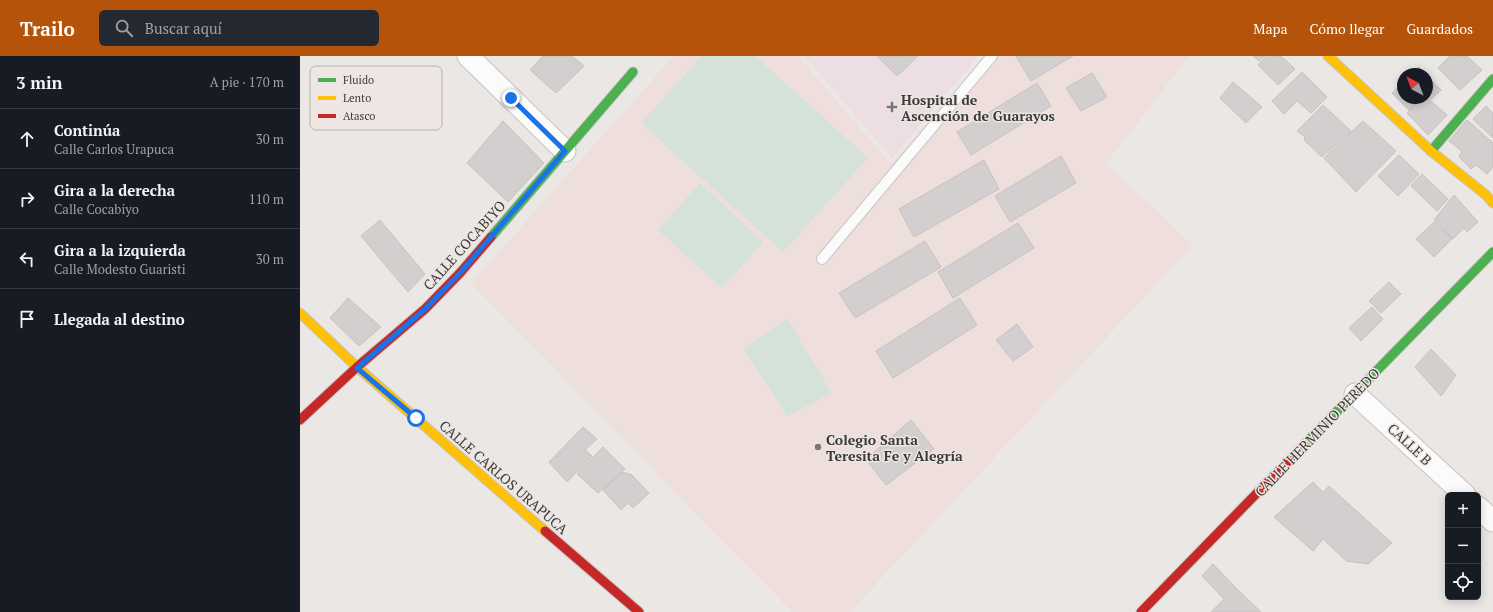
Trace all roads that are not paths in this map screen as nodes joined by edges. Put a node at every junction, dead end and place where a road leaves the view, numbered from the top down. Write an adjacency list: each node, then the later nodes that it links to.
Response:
1 (468, 56): 6 (street)
2 (992, 56): 10 (lane)
3 (1328, 56): 7 (street)
4 (633, 72): 6 (street, CALLE COCABIYO)
5 (1493, 79): 7 (street)
6 (565, 151): 12 (street, CALLE COCABIYO)
7 (1430, 151): 8 (street)
8 (1491, 195)
9 (1493, 252): 13 (street, CALLE HERMINIO PEREDO)
10 (822, 259)
11 (300, 313): 12 (street, CALLE CARLOS URAPUCA)
12 (357, 368): 14 (street, CALLE COCABIYO); 18 (street, CALLE CARLOS URAPUCA)
13 (1355, 394): 15 (street, CALLE B); 19 (street, CALLE HERMINIO PEREDO)
14 (300, 420)
15 (1462, 492)
16 (1481, 510): 17 (street)
17 (1493, 521)
18 (639, 612)
19 (1141, 612)

